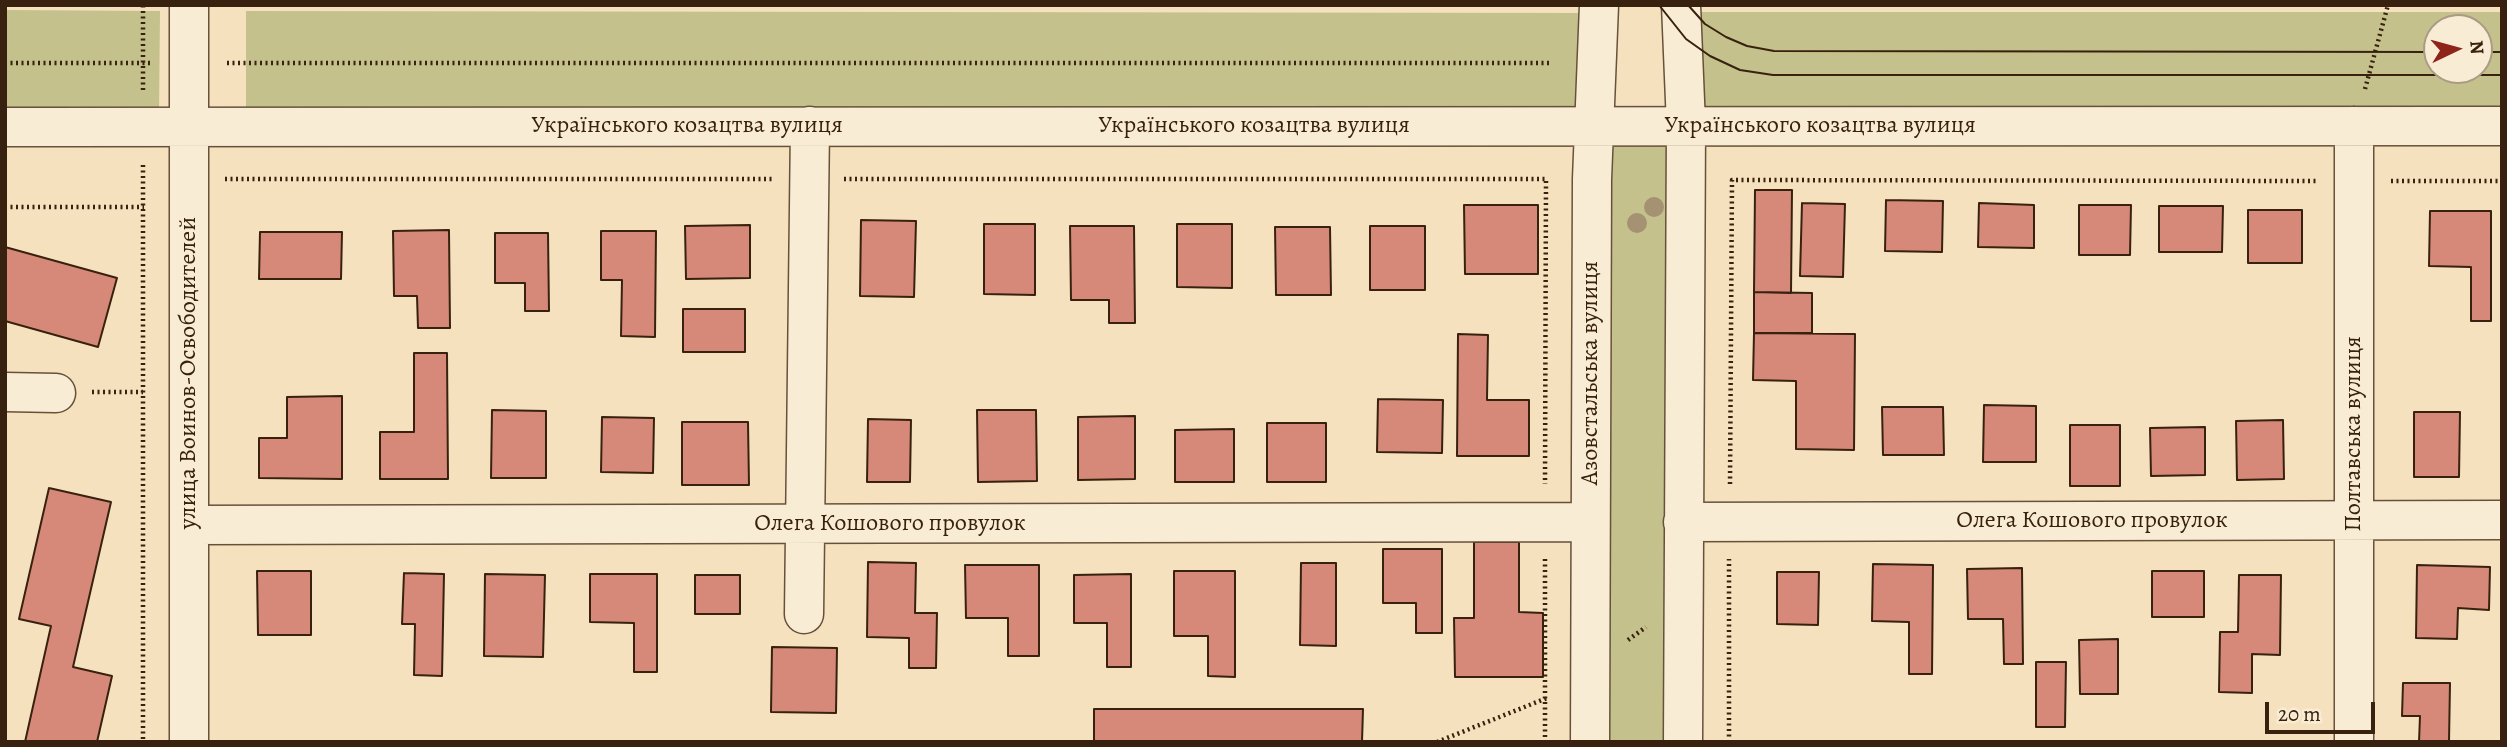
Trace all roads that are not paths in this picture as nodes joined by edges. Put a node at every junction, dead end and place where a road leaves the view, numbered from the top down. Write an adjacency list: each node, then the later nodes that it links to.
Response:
1 (189, 5): 9 (street, улица Воинов-Освободителей)
2 (1600, 5): 6 (street, Азовстальська вулиця)
3 (1681, 5): 4 (street)
4 (1686, 125): 6 (street, Українського козацтва вулиця); 7 (street, Українського козацтва вулиця); 16 (street)
5 (810, 126): 6 (street, Українського козацтва вулиця); 9 (street, Українського козацтва вулиця); 17 (street)
6 (1593, 126): 15 (street, Азовстальська вулиця)
7 (2354, 126): 10 (street, Українського козацтва вулиця); 13 (street, Полтавська вулиця)
8 (5, 127): 9 (street, Українського козацтва вулиця)
9 (189, 127): 18 (street, улица Воинов-Освободителей)
10 (2502, 127)
11 (5, 392): 12 (street)
12 (57, 393)
13 (2354, 520): 14 (street, Олега Кошового провулок); 16 (street, Олега Кошового провулок); 23 (street, Полтавська вулиця)
14 (2502, 520)
15 (1590, 522): 17 (street, Олега Кошового провулок); 21 (street, Азовстальська вулиця)
16 (1683, 522): 22 (street)
17 (803, 524): 18 (street, Олега Кошового провулок); 19 (street)
18 (189, 526): 20 (street, улица Воинов-Освободителей)
19 (804, 614)
20 (189, 742)
21 (1590, 742)
22 (1683, 742)
23 (2354, 742)

